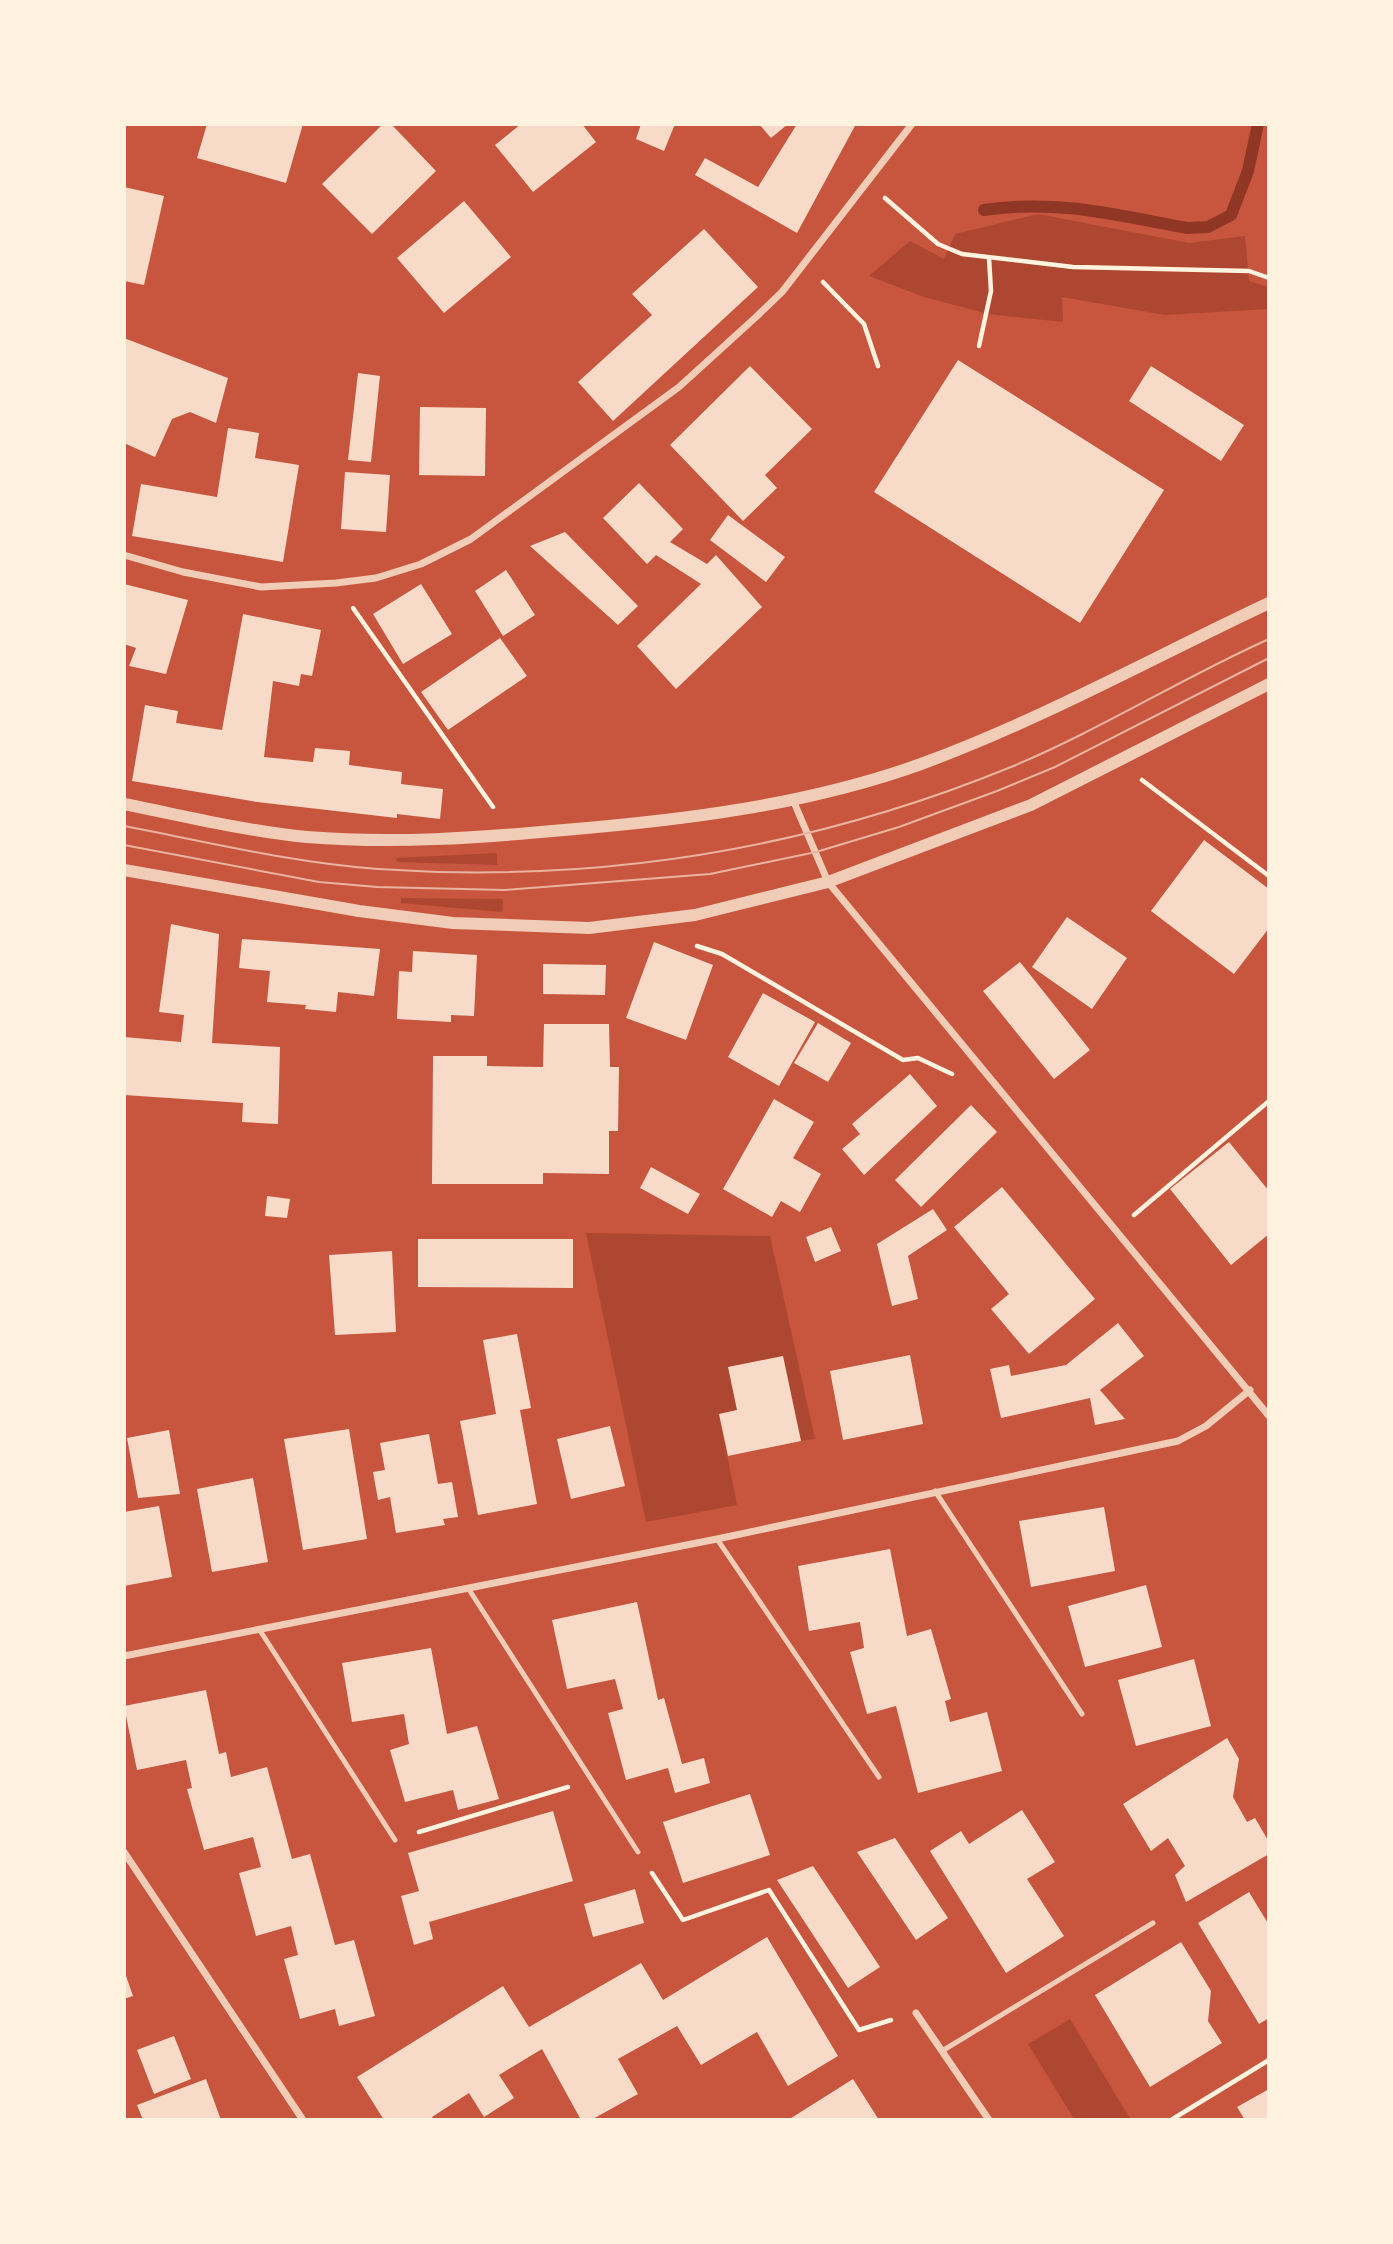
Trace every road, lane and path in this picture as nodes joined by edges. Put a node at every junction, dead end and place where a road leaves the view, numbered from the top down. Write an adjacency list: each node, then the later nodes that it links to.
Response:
1 (912, 124): 2 (street)
2 (867, 180): 3 (path); 4 (street)
3 (989, 258): 5 (path); 6 (path)
4 (803, 262): 7 (path); 9 (street)
5 (1269, 278)
6 (979, 346)
7 (878, 366)
8 (124, 555): 9 (street)
9 (336, 583): 15 (path)
10 (1269, 603): 13 (street)
11 (1269, 684): 12 (street)
12 (1119, 763): 17 (path); 18 (street)
13 (793, 800): 14 (street); 18 (street)
14 (124, 804)
15 (494, 807)
16 (124, 870): 18 (street)
17 (1269, 876)
18 (828, 882): 22 (street)
19 (684, 941): 20 (path)
20 (953, 1075)
21 (1269, 1101): 22 (path)
22 (1117, 1229): 23 (street)
23 (1250, 1390): 24 (street); 25 (street)
24 (1269, 1416)
25 (934, 1491): 26 (street); 30 (lane)
26 (717, 1539): 27 (street); 31 (lane)
27 (468, 1588): 28 (street); 34 (lane)
28 (259, 1629): 29 (street); 33 (lane)
29 (124, 1657)
30 (1082, 1714)
31 (879, 1777)
32 (565, 1788): 33 (path)
33 (395, 1840)
34 (638, 1852): 37 (path)
35 (124, 1853): 40 (street)
36 (1153, 1923): 38 (lane)
37 (916, 2013): 38 (street)
38 (942, 2051): 41 (street)
39 (1269, 2060): 42 (path)
40 (303, 2120)
41 (989, 2120)
42 (1171, 2120)

